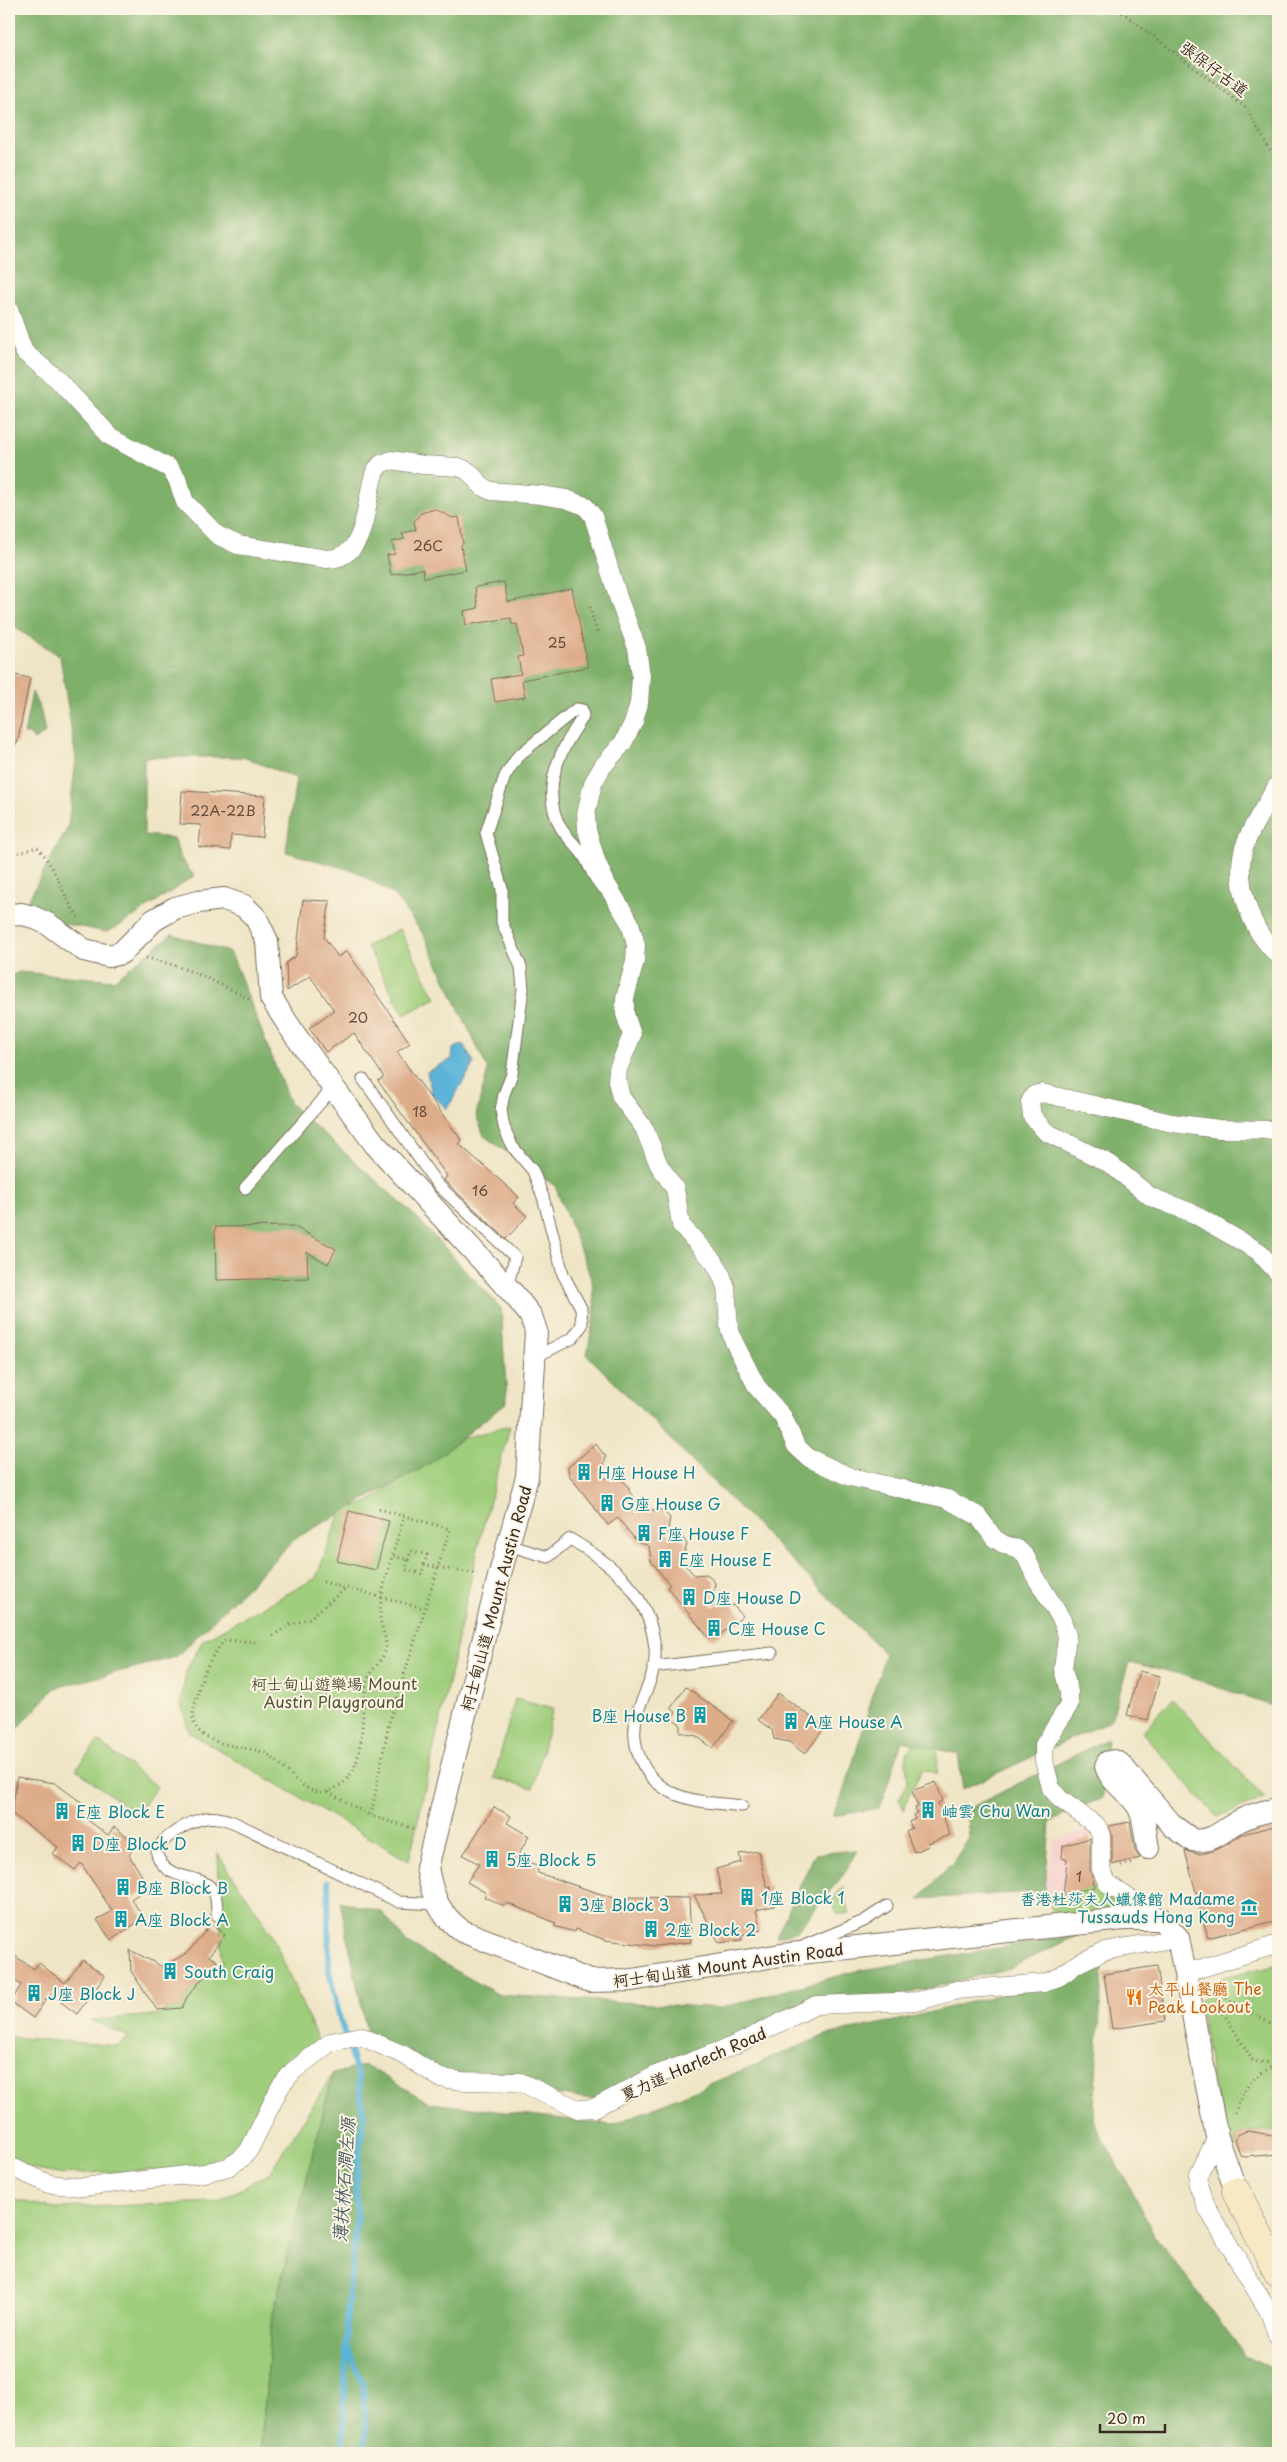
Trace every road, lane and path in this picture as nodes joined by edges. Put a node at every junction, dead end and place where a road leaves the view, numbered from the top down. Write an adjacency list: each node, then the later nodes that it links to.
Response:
1 (1118, 9): 2 (path, 張保仔古道)
2 (1278, 164)
3 (9, 310): 8 (street)
4 (590, 607): 5 (path)
5 (596, 633)
6 (1278, 784): 11 (street)
7 (9, 856): 10 (path)
8 (607, 885): 20 (lane); 46 (street)
9 (9, 915): 15 (street, 柯士甸山道 Mount Austin Road)
10 (79, 919)
11 (1278, 955)
12 (167, 962): 13 (path)
13 (229, 988)
14 (363, 1079): 19 (lane)
15 (334, 1087): 17 (lane); 19 (street, 柯士甸山道 Mount Austin Road)
16 (1278, 1130): 18 (street)
17 (245, 1188)
18 (1278, 1273)
19 (507, 1288): 20 (street, 柯士甸山道 Mount Austin Road)
20 (535, 1357): 23 (street, 柯士甸山道 Mount Austin Road)
21 (379, 1509): 22 (path)
22 (404, 1516): 24 (path); 27 (path)
23 (508, 1545): 28 (street, 柯士甸山道 Mount Austin Road); 36 (lane)
24 (394, 1556): 25 (path); 31 (path)
25 (408, 1560): 26 (path); 26 (path)
26 (424, 1565): 27 (path)
27 (439, 1569): 28 (path); 32 (path)
28 (498, 1576): 41 (street, 柯士甸山道 Mount Austin Road)
29 (323, 1582): 30 (path)
30 (346, 1588): 31 (path); 33 (path)
31 (383, 1598): 32 (path); 37 (path)
32 (423, 1608): 40 (path)
33 (273, 1636)
34 (255, 1642): 37 (path)
35 (772, 1653): 36 (lane)
36 (653, 1667): 38 (lane)
37 (327, 1792): 40 (path)
38 (742, 1806)
39 (1278, 1809): 42 (street)
40 (371, 1816): 41 (path)
41 (435, 1833): 43 (street, 柯士甸山道 Mount Austin Road)
42 (1148, 1848)
43 (438, 1904): 45 (lane); 49 (street, 柯士甸山道 Mount Austin Road)
44 (887, 1906): 49 (lane)
45 (217, 1915)
46 (1162, 1919): 47 (street); 49 (street, 柯士甸山道 Mount Austin Road)
47 (1178, 1938): 50 (street); 54 (street, 夏力道 Harlech Road)
48 (1278, 1944): 50 (street)
49 (781, 1955)
50 (1186, 1973): 53 (street)
51 (1278, 2028): 52 (path)
52 (1276, 2065): 53 (path)
53 (1220, 2146): 55 (street); 57 (street)
54 (9, 2166)
55 (1236, 2192): 56 (main road)
56 (1278, 2273)
57 (1278, 2338)

